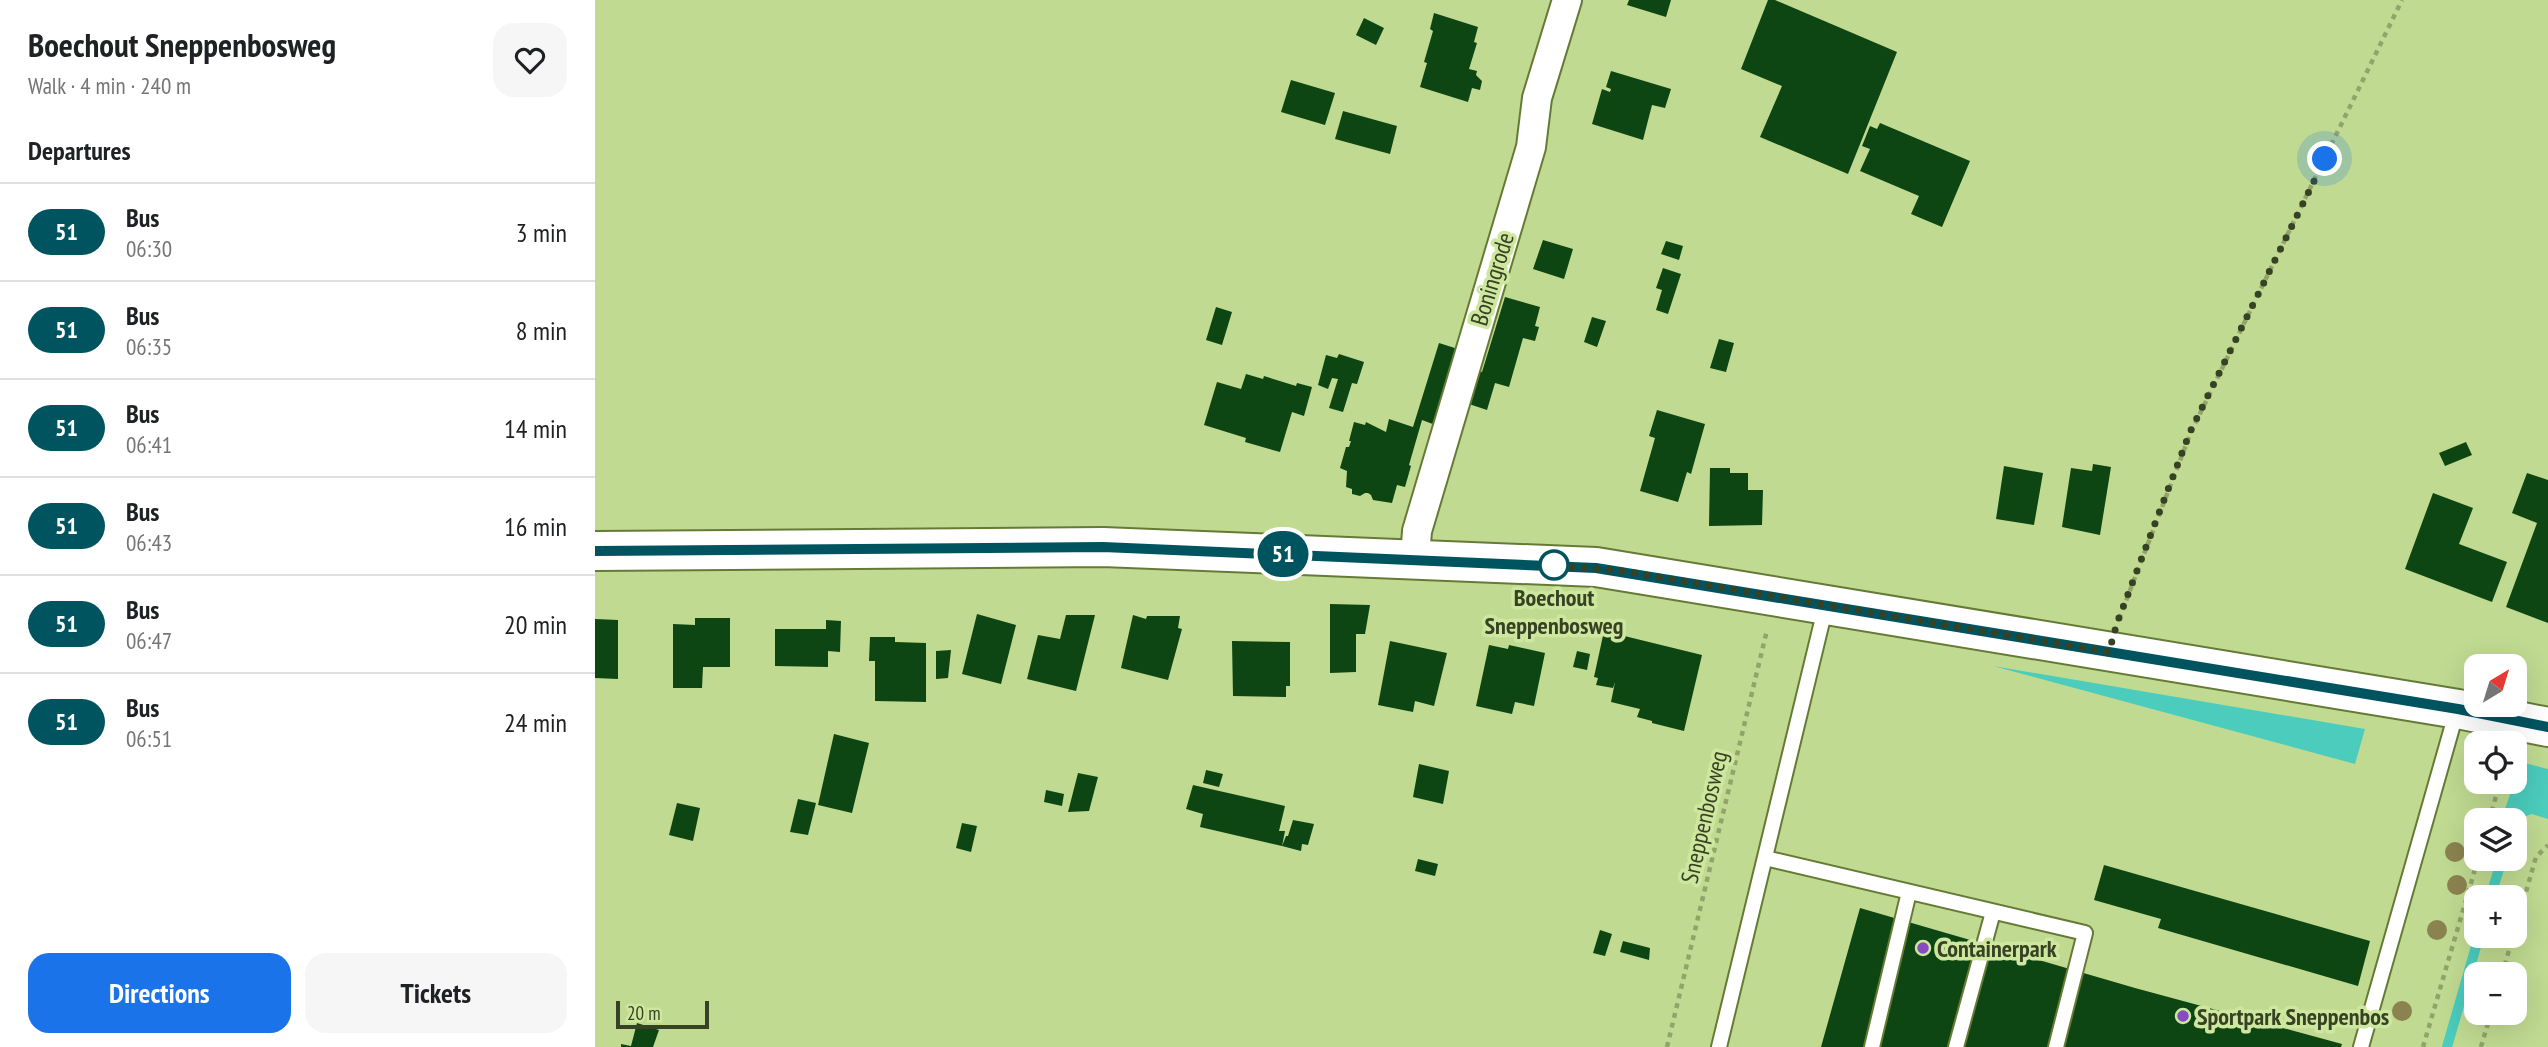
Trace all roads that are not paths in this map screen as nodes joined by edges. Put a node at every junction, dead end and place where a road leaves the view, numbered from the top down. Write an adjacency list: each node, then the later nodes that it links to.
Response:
1 (1567, 0): 3 (street, Boningrode)
2 (595, 551): 3 (street)
3 (1415, 558): 4 (street)
4 (1827, 604): 5 (street); 7 (lane)
5 (2458, 709): 6 (street); 14 (lane)
6 (2548, 727)
7 (1765, 858): 8 (lane); 10 (lane)
8 (1909, 892): 9 (lane); 11 (lane)
9 (1993, 912): 12 (lane); 13 (lane)
10 (1719, 1047)
11 (1872, 1047)
12 (1956, 1047)
13 (2056, 1047)
14 (2361, 1047)

